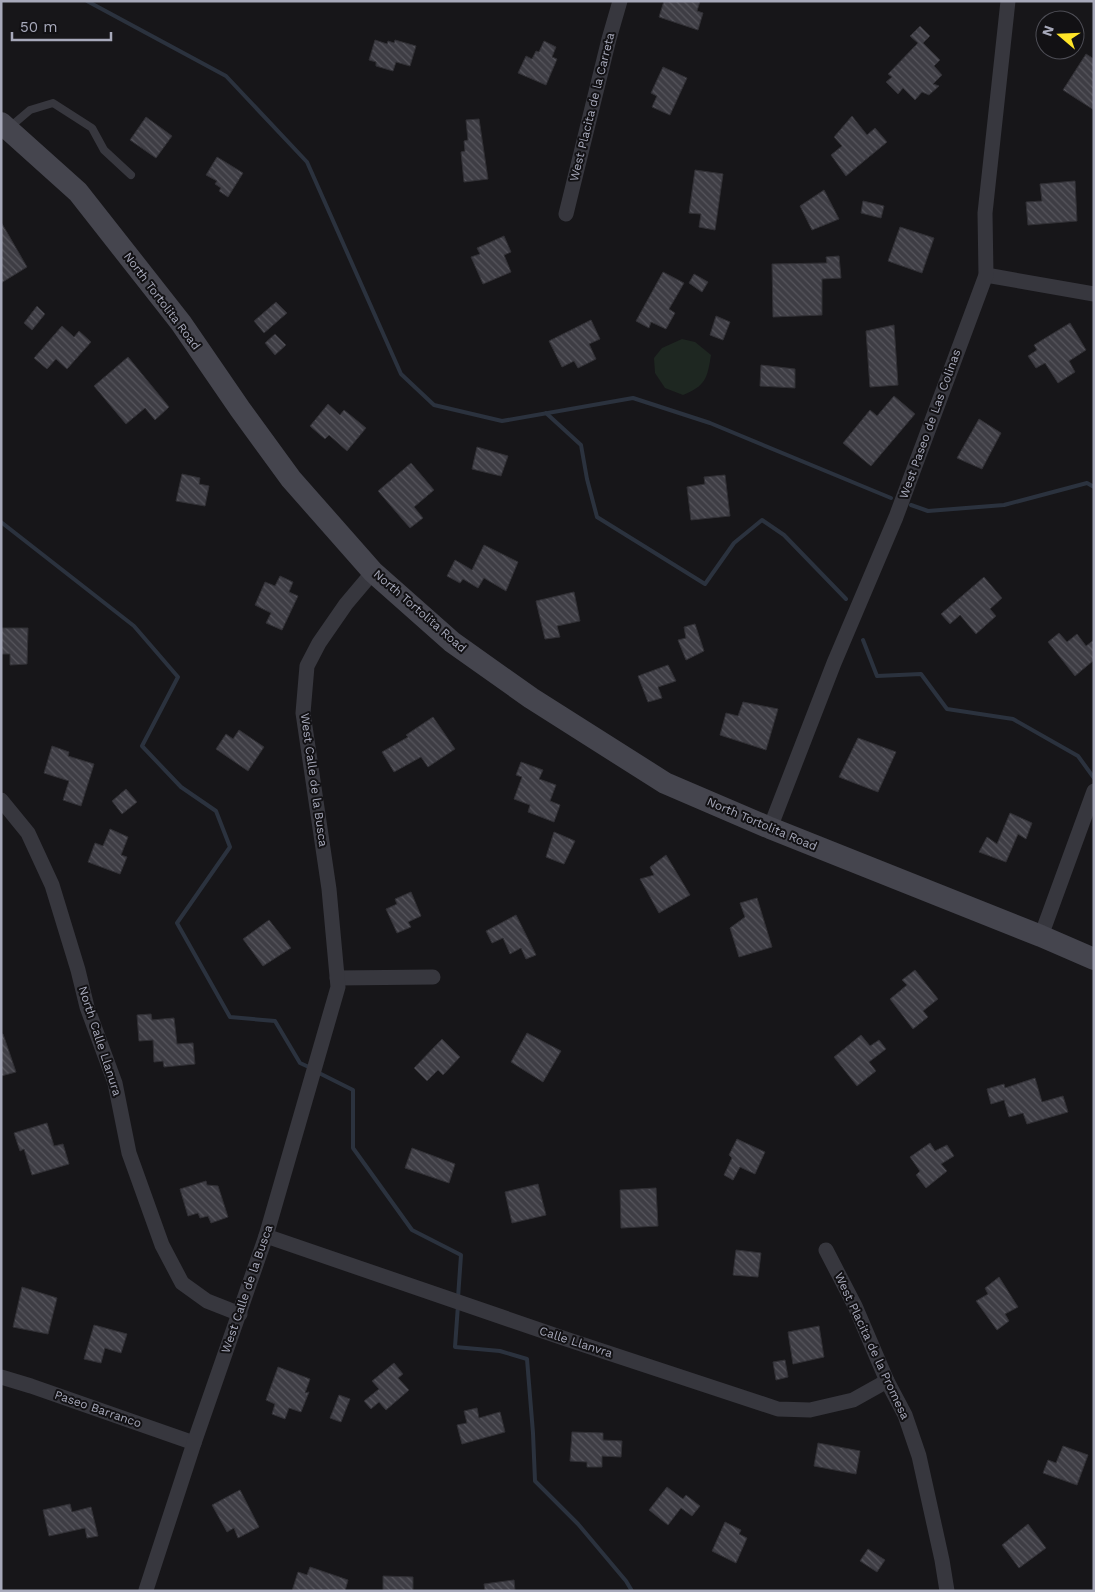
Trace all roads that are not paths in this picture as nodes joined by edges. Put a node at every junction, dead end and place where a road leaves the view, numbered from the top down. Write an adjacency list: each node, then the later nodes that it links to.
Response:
1 (620, 1): 5 (street, West Placita de la Carreta)
2 (1008, 1): 6 (street, West Paseo de Las Colinas)
3 (5, 126): 4 (lane); 8 (street, North Tortolita Road)
4 (131, 175)
5 (566, 214)
6 (986, 275): 7 (street); 11 (street, West Paseo de Las Colinas)
7 (1094, 294)
8 (373, 572): 11 (street, North Tortolita Road); 15 (street, West Calle de la Busca)
9 (1094, 791): 12 (street)
10 (1, 800): 18 (street, North Calle Llanura)
11 (770, 828): 12 (street, North Tortolita Road)
12 (1041, 936): 13 (street, North Tortolita Road)
13 (1094, 959)
14 (433, 977): 15 (street)
15 (337, 978): 16 (street, West Calle de la Busca)
16 (266, 1236): 18 (street, West Calle de la Busca); 20 (street, Calle Llanvra)
17 (826, 1250): 20 (street, West Placita de la Promesa)
18 (240, 1314): 21 (street, West Calle de la Busca)
19 (1, 1377): 21 (street, Paseo Barranco)
20 (887, 1382): 23 (street, West Placita de la Promesa)
21 (194, 1443): 22 (street, West Calle de la Busca)
22 (144, 1590)
23 (947, 1591)

